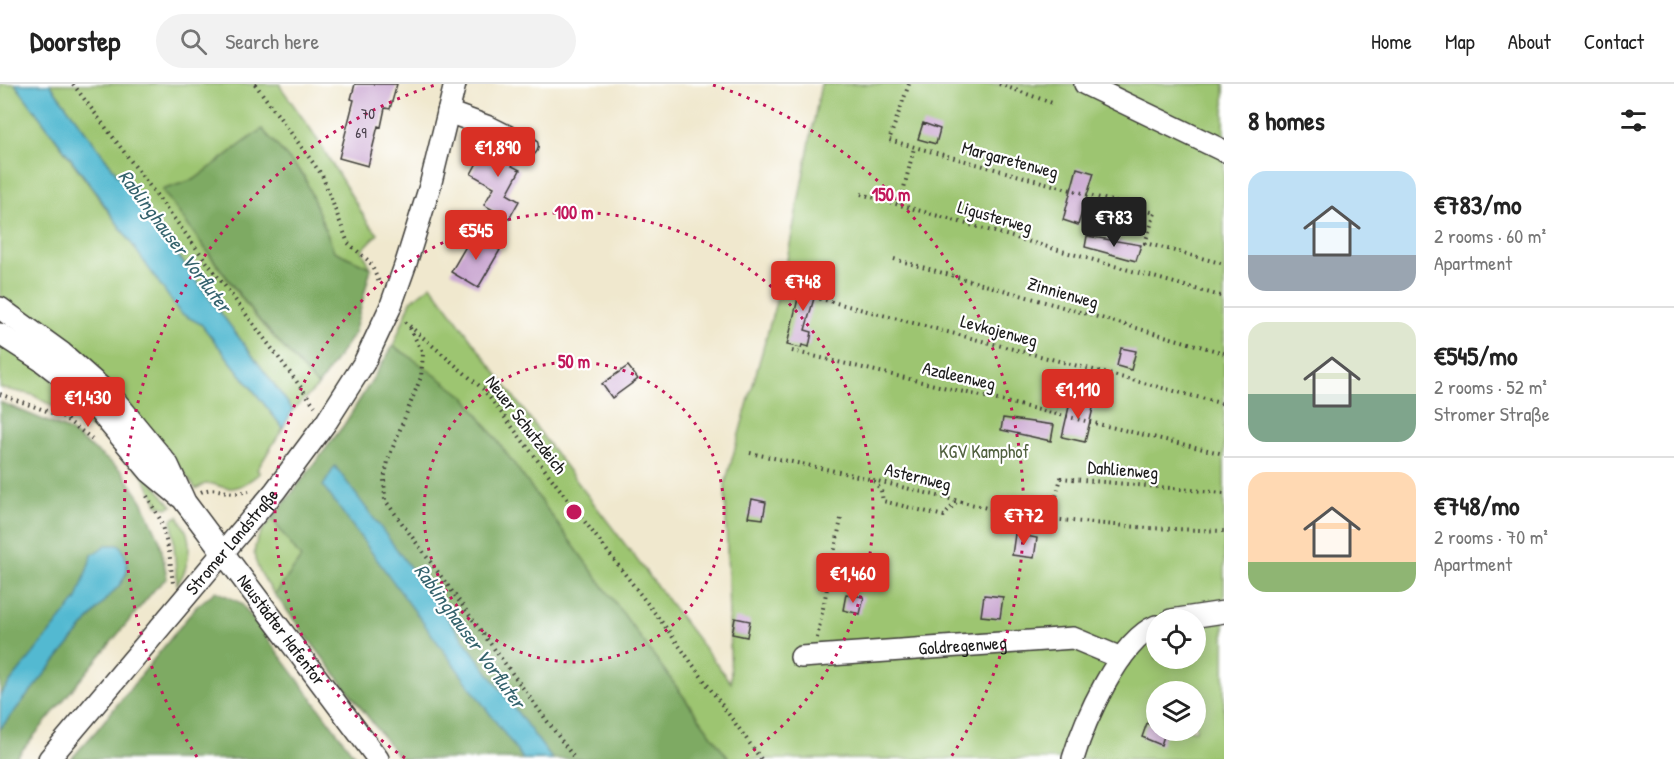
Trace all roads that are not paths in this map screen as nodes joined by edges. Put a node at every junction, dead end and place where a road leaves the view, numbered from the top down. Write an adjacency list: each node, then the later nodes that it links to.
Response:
1 (455, 84): 3 (street, Stromer Landstraße)
2 (1085, 84): 5 (street)
3 (448, 112): 4 (street); 9 (street, Stromer Landstraße)
4 (527, 146)
5 (1224, 151)
6 (0, 308): 8 (street, Neustädter Hafentor)
7 (0, 334): 8 (street, Neustädter Hafentor)
8 (185, 502): 9 (street, Neustädter Hafentor)
9 (222, 552): 15 (street, Stromer Landstraße); 16 (street, Neustädter Hafentor)
10 (1224, 612): 11 (street)
11 (1206, 615)
12 (1146, 631): 14 (street)
13 (807, 657): 14 (street, Goldregenweg)
14 (1121, 658): 17 (street)
15 (49, 759)
16 (378, 759)
17 (1073, 759)

